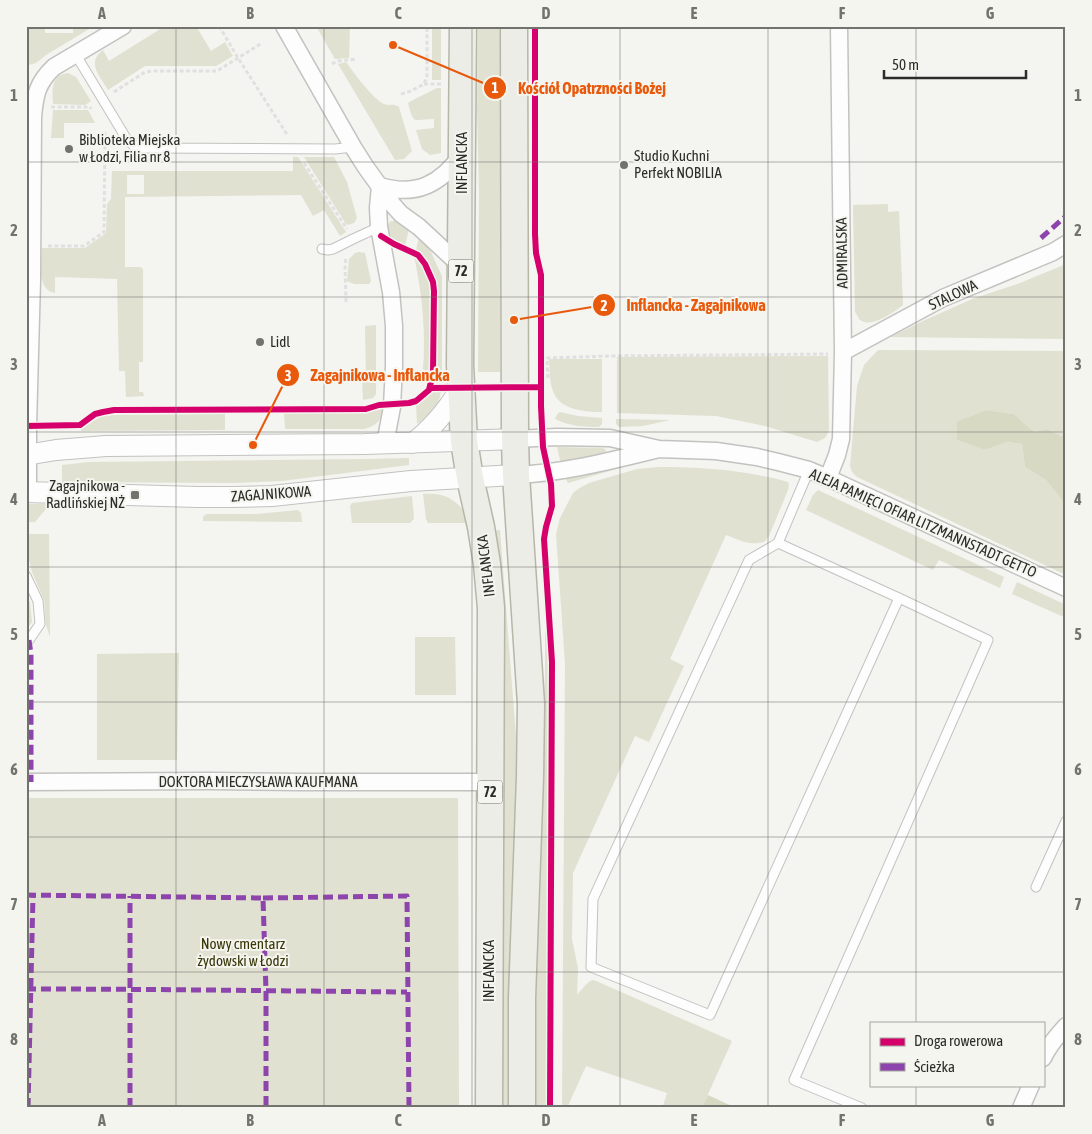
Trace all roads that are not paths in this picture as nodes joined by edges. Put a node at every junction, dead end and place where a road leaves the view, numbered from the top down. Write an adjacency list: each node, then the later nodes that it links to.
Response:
1 (123, 26): 6 (street)
2 (284, 26): 8 (street)
3 (463, 26): 9 (main road, INFLANCKA / 72)
4 (514, 26): 17 (main road)
5 (839, 26): 15 (street, ADMIRALSKA)
6 (76, 54): 7 (street); 8 (lane)
7 (30, 117): 22 (street)
8 (353, 147): 10 (street)
9 (462, 154): 10 (street); 14 (main road, INFLANCKA / 72)
10 (380, 186): 11 (street); 14 (street)
11 (379, 227): 13 (lane); 20 (street)
12 (1066, 244): 15 (street, STALOWA)
13 (322, 249)
14 (461, 266): 16 (main road, INFLANCKA / 72)
15 (843, 352): 26 (street, ADMIRALSKA)
16 (461, 388): 18 (main road, INFLANCKA / 72); 19 (street)
17 (515, 438): 18 (street); 21 (street, ALEJA PAMIĘCI OFIAR LITZMANNSTADT GETTO); 24 (main road)
18 (464, 441): 19 (street); 25 (main road, INFLANCKA / 72)
19 (413, 442): 20 (street)
20 (385, 444): 22 (street)
21 (659, 449): 23 (street, ALEJA PAMIĘCI OFIAR LITZMANNSTADT GETTO); 24 (street, ALEJA PAMIĘCI OFIAR LITZMANNSTADT GETTO)
22 (27, 455): 27 (street)
23 (808, 470): 26 (street, ALEJA PAMIĘCI OFIAR LITZMANNSTADT GETTO); 28 (lane)
24 (516, 475): 25 (street, ZAGAJNIKOWA); 41 (main road)
25 (470, 478): 27 (street, ZAGAJNIKOWA); 34 (main road, INFLANCKA / 72)
26 (828, 478): 30 (street, ALEJA PAMIĘCI OFIAR LITZMANNSTADT GETTO)
27 (27, 492)
28 (778, 543): 31 (lane); 31 (lane)
29 (26, 576): 32 (lane)
30 (1066, 588)
31 (900, 598): 42 (lane)
32 (26, 640)
33 (26, 782): 34 (street, DOKTORA MIECZYSŁAWA KAUFMANA)
34 (490, 782): 40 (main road, INFLANCKA / 72)
35 (1066, 821): 36 (lane)
36 (1036, 887)
37 (1066, 1026): 38 (street)
38 (1044, 1056)
39 (1031, 1086): 43 (street)
40 (489, 1108)
41 (522, 1108)
42 (862, 1108)
43 (1021, 1108)

